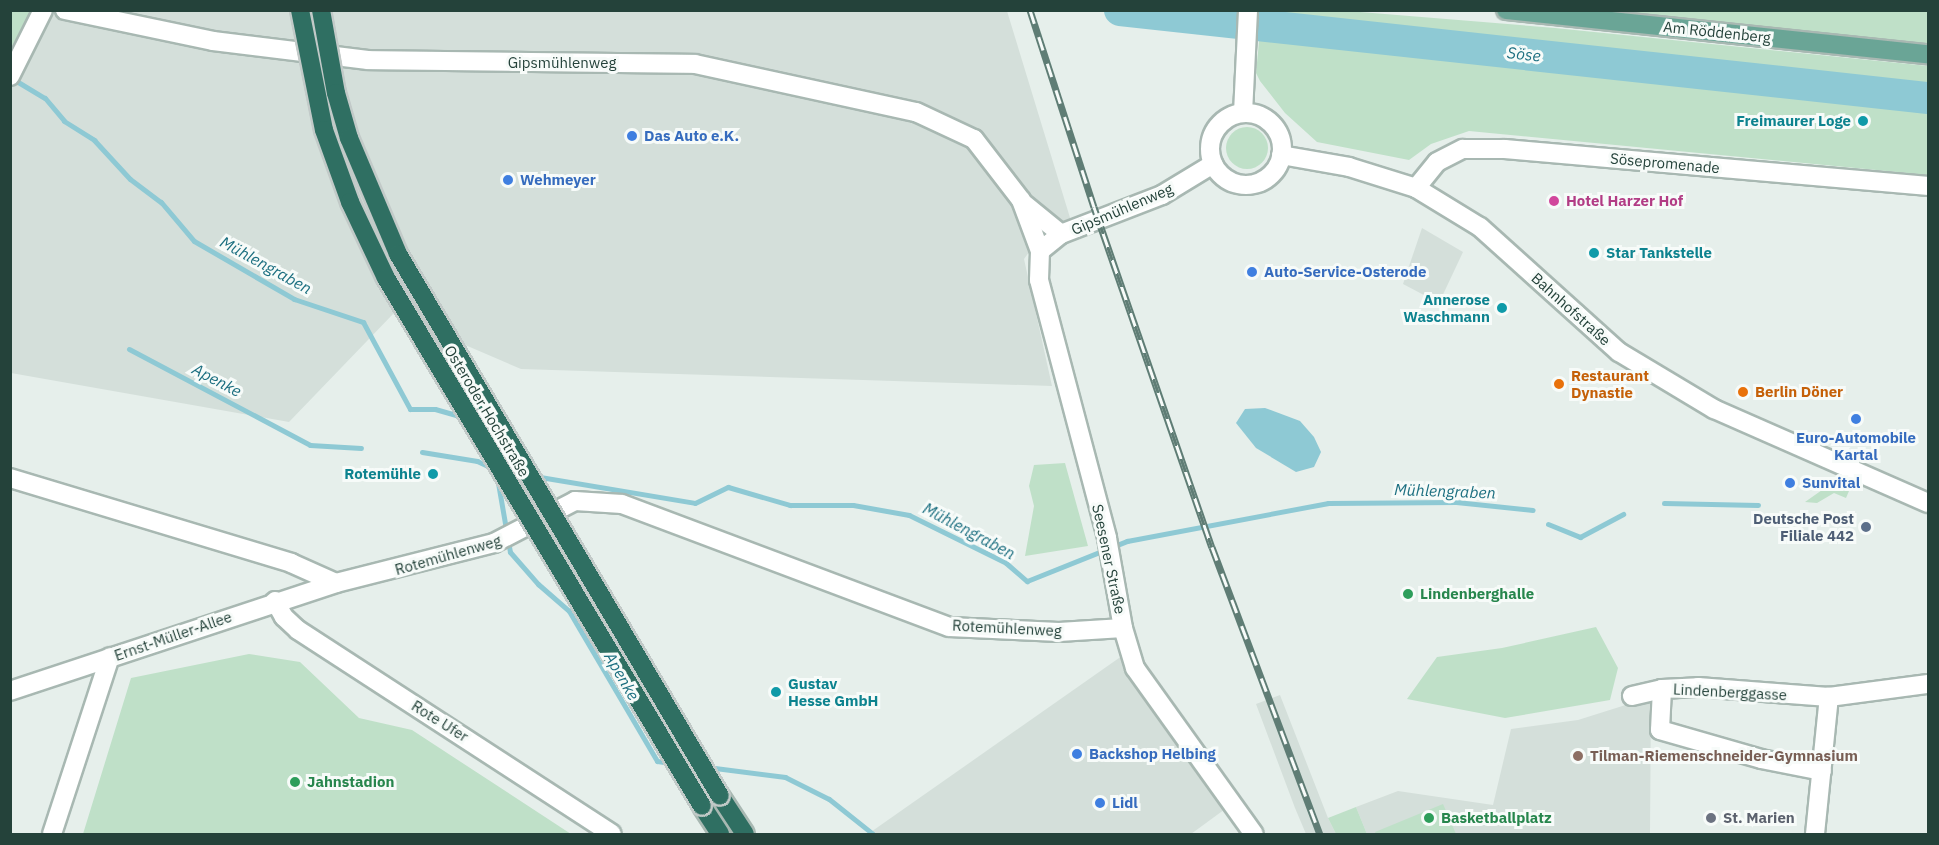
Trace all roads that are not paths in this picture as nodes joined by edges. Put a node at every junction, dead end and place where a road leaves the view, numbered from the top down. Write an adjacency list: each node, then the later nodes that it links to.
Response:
1 (44, 10): 8 (street)
2 (65, 10): 14 (street, Gipsmühlenweg)
3 (300, 10): 31 (highway, Osteroder Hochstraße, bridge)
4 (321, 10): 32 (highway, Osteroder Hochstraße, bridge)
5 (1248, 10): 9 (street)
6 (1506, 10): 7 (main road, Am Röddenberg)
7 (1929, 54)
8 (11, 75)
9 (1243, 113): 10 (street); 11 (street)
10 (1281, 155): 11 (street); 13 (street, Bahnhofstraße)
11 (1213, 164): 15 (street, Gipsmühlenweg)
12 (1929, 186): 13 (street, Sösepromenade)
13 (1416, 188): 18 (street, Bahnhofstraße)
14 (1021, 200): 15 (street, Gipsmühlenweg); 16 (street, Gipsmühlenweg)
15 (1061, 234): 16 (street, Gipsmühlenweg)
16 (1040, 251): 21 (street, Seesener Straße)
17 (10, 478): 19 (street)
18 (1929, 502)
19 (336, 583): 20 (street, Ernst-Müller-Allee); 21 (street, Rotemühlenweg)
20 (275, 601): 22 (street, Ernst-Müller-Allee); 30 (street, Rote Ufer)
21 (1123, 628): 33 (street, Seesener Straße)
22 (110, 657): 25 (street, Ernst-Müller-Allee); 29 (street)
23 (1929, 684): 27 (street, Lindenberggasse)
24 (1662, 689): 26 (street, Lindenberggasse); 27 (street, Lindenberggasse); 28 (street)
25 (10, 691)
26 (1632, 696)
27 (1829, 697): 28 (street)
28 (1822, 771): 34 (street)
29 (52, 834)
30 (612, 834)
31 (720, 834)
32 (745, 834)
33 (1254, 834)
34 (1815, 834)

